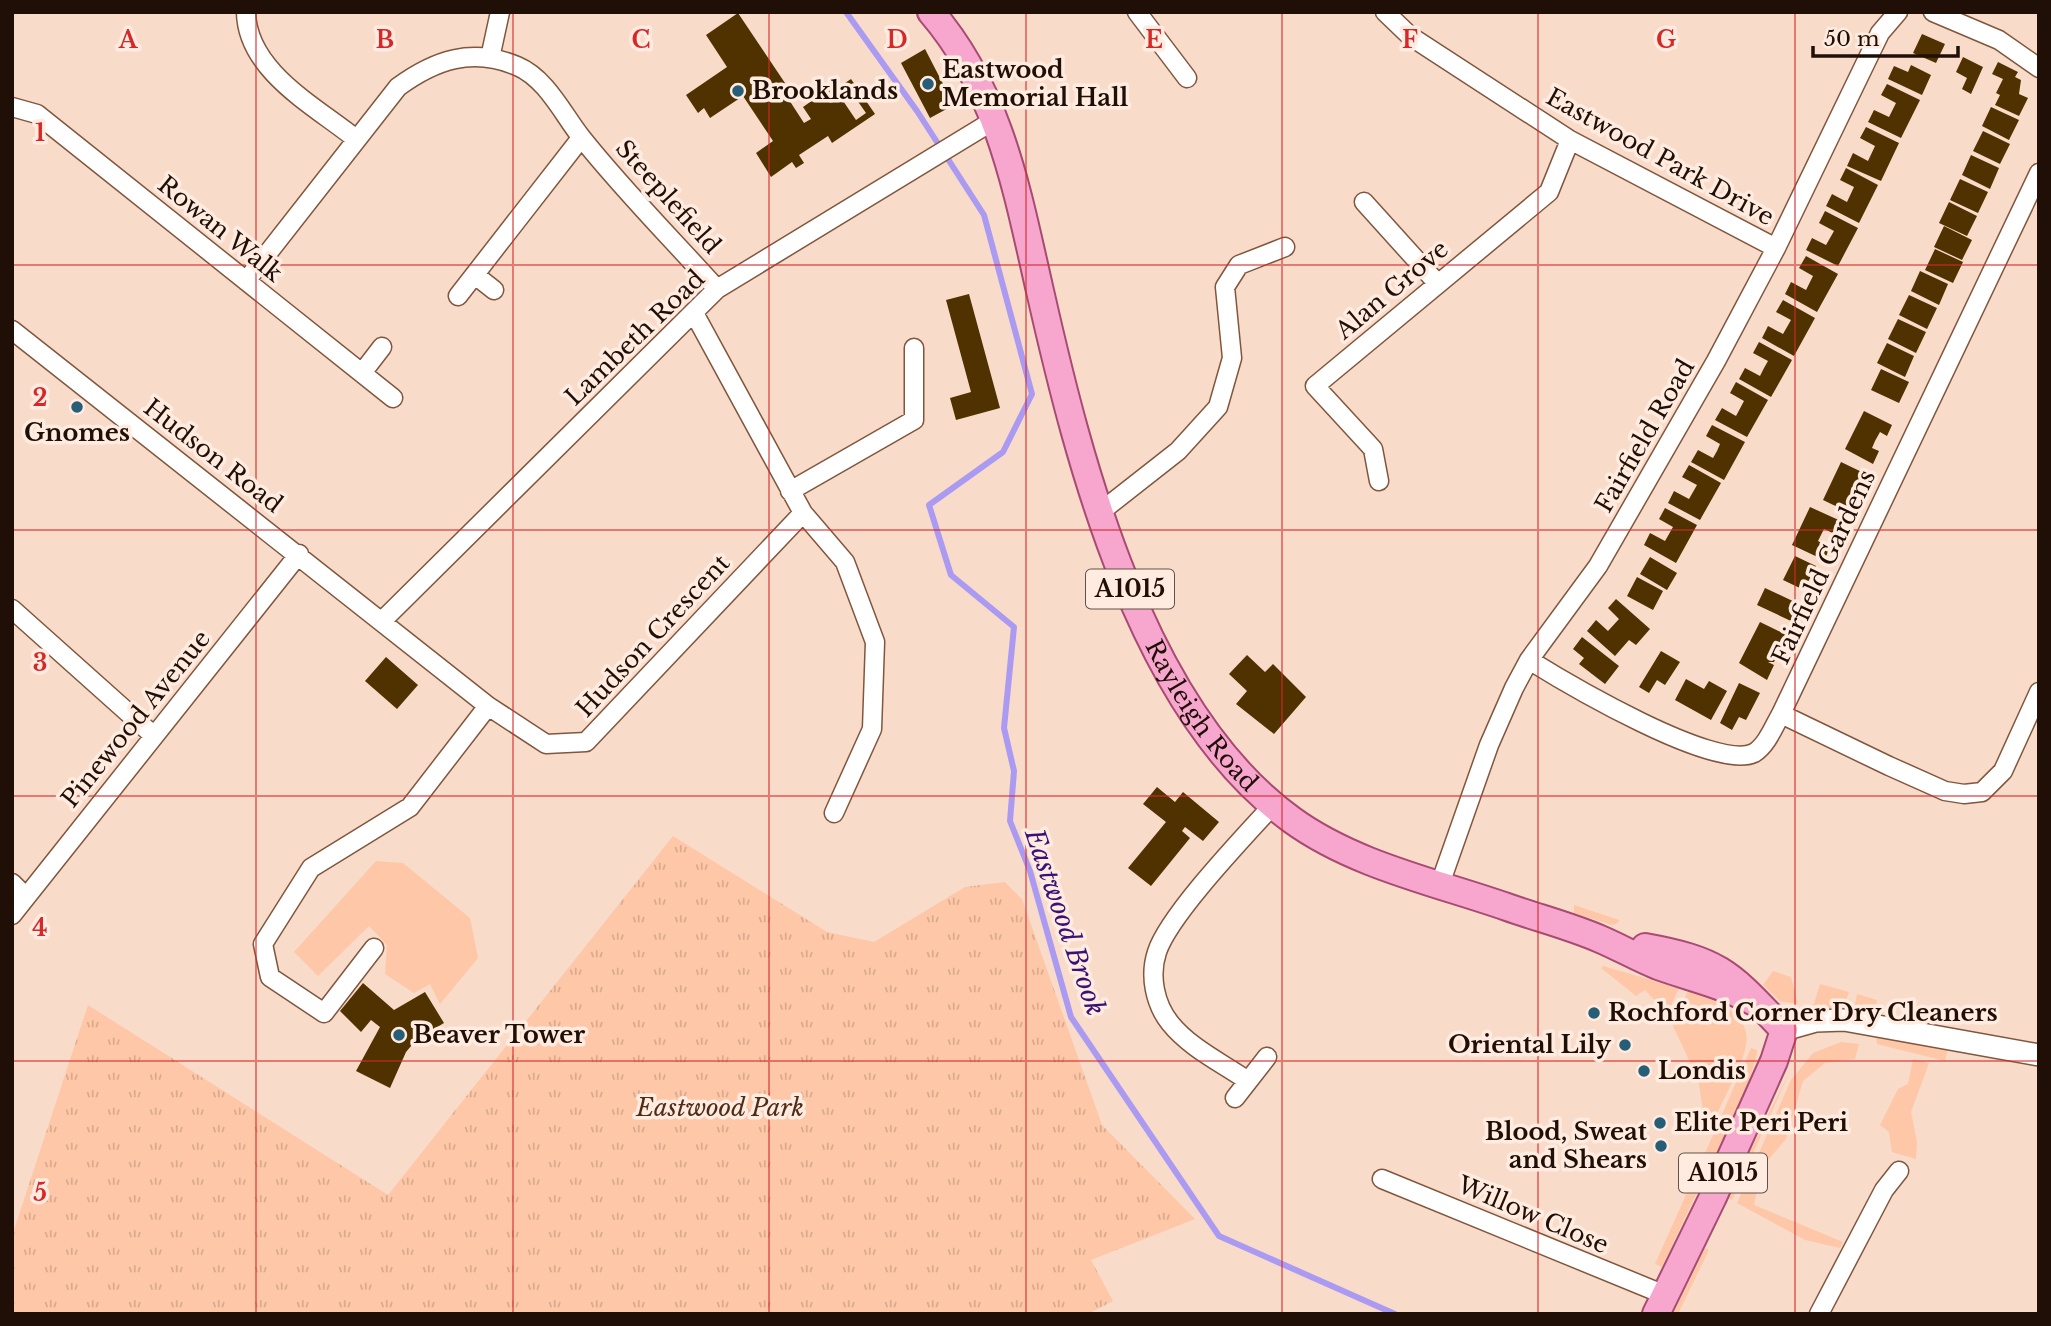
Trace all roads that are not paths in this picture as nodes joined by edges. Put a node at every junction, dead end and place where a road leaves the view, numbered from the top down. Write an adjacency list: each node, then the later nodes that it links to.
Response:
1 (246, 12): 14 (street)
2 (500, 12): 8 (street)
3 (1137, 12): 10 (street)
4 (1385, 12): 15 (street, Eastwood Park Drive)
5 (1898, 12): 19 (street, Fairfield Road)
6 (1933, 12): 9 (street)
7 (941, 16): 12 (main road, Rayleigh Road / A1015)
8 (490, 58): 13 (street, Steeplefield); 14 (street, Steeplefield)
9 (2039, 68)
10 (1187, 78)
11 (12, 107): 21 (street, Rowan Walk)
12 (996, 119): 23 (street, Lambeth Road); 35 (main road, Rayleigh Road / A1015)
13 (581, 138): 20 (street, Steeplefield); 23 (street, Steeplefield)
14 (356, 139): 21 (street, Steeplefield)
15 (1570, 140): 19 (street, Eastwood Park Drive); 22 (street, Alan Grove)
16 (2039, 173): 42 (street, Fairfield Gardens)
17 (1364, 202): 22 (street)
18 (1284, 247): 35 (street)
19 (1776, 248): 39 (street, Fairfield Road)
20 (475, 275): 24 (street); 25 (street, Steeplefield)
21 (246, 281): 30 (street, Rowan Walk)
22 (1438, 284): 32 (street, Alan Grove)
23 (718, 289): 26 (street, Lambeth Road)
24 (494, 290)
25 (458, 296)
26 (694, 313): 33 (street); 38 (street, Lambeth Road)
27 (12, 330): 36 (street, Hudson Road)
28 (382, 347): 30 (street)
29 (914, 348): 33 (street)
30 (362, 373): 31 (street, Rowan Walk)
31 (393, 398)
32 (1379, 481)
33 (790, 491): 34 (street)
34 (803, 513): 41 (street, Hudson Crescent); 45 (street)
35 (1099, 513): 44 (main road, Rayleigh Road / A1015)
36 (299, 554): 38 (street, Hudson Road); 43 (street, Pinewood Avenue)
37 (12, 609): 43 (street)
38 (383, 620): 41 (street, Hudson Crescent)
39 (1529, 660): 42 (street, Fairfield Gardens); 47 (street, Fairfield Road)
40 (2039, 692): 42 (street)
41 (488, 706): 50 (street)
42 (1781, 713)
43 (153, 735): 48 (street, Pinewood Avenue)
44 (1273, 805): 47 (main road, Rayleigh Road / A1015); 54 (street)
45 (834, 813)
46 (12, 883): 48 (street)
47 (1440, 884): 51 (main road, Rayleigh Road / A1015)
48 (26, 897): 49 (street, Pinewood Avenue)
49 (12, 915)
50 (374, 948)
51 (1784, 1030): 52 (street); 58 (main road, A1015)
52 (2039, 1055)
53 (1267, 1057): 54 (street)
54 (1248, 1081): 55 (street)
55 (1235, 1098)
56 (1899, 1171): 59 (street)
57 (1382, 1179): 58 (street, Willow Close)
58 (1661, 1305)
59 (1819, 1314)

